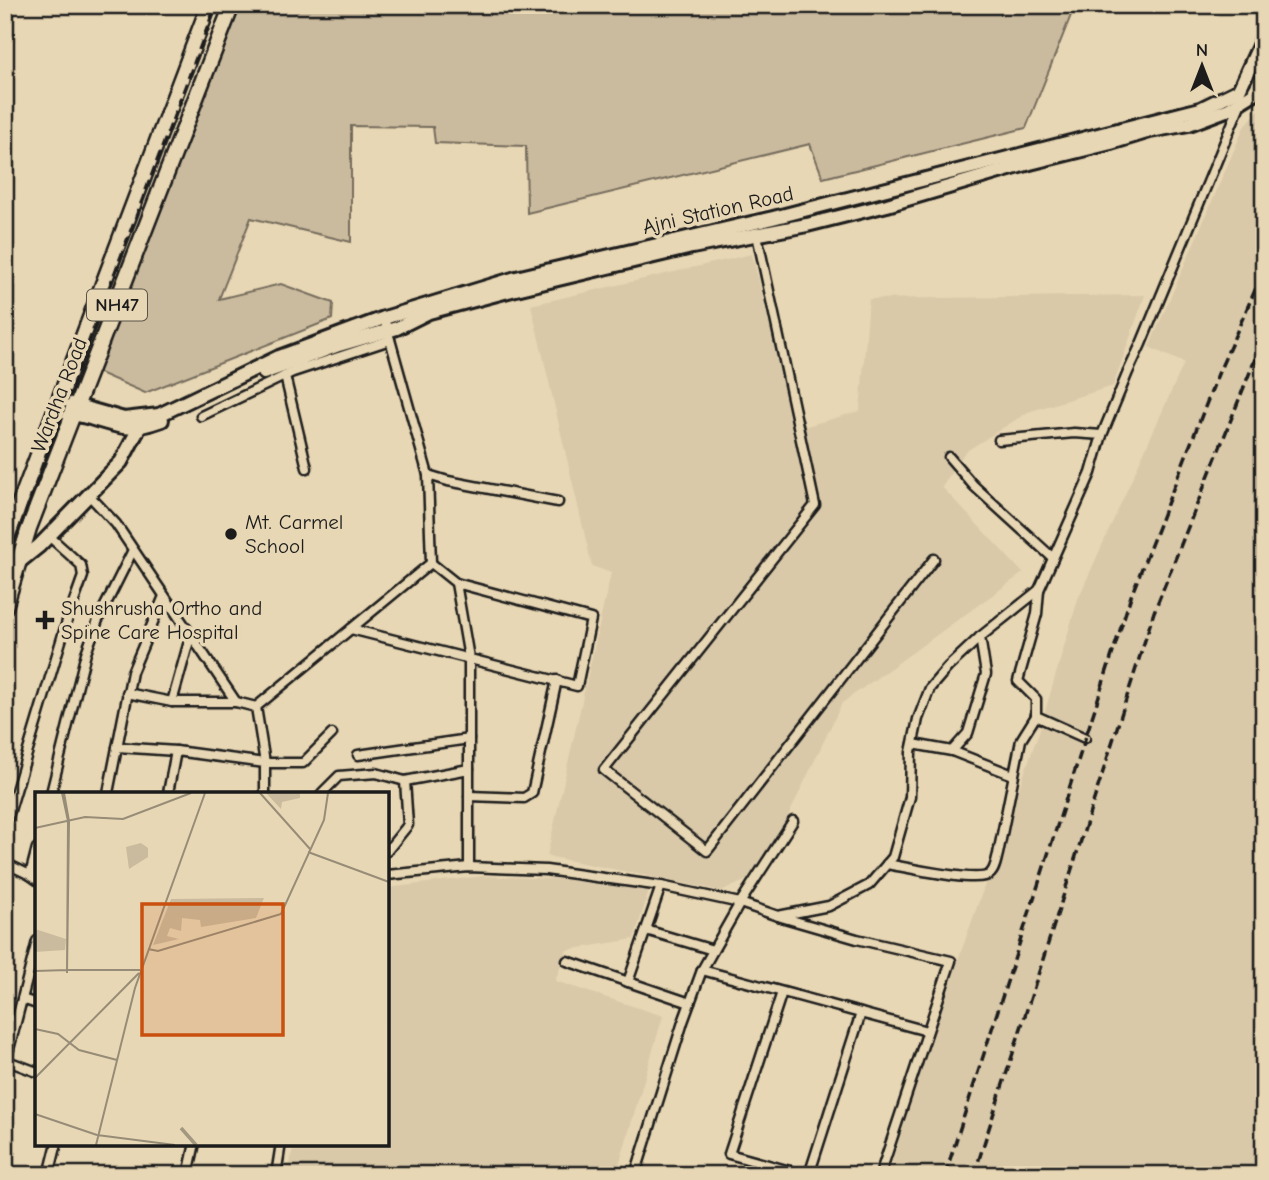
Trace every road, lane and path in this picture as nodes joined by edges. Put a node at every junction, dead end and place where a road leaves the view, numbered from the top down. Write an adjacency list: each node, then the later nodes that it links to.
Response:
1 (209, 5): 13 (highway, Wardha Road / NH47)
2 (232, 5): 14 (highway, Wardha Road / NH47)
3 (1264, 35): 5 (main road)
4 (1264, 74): 5 (main road, Ajni Station Road)
5 (1239, 96): 6 (main road, Ajni Station Road); 17 (street)
6 (1008, 164): 7 (main road, Ajni Station Road); 8 (main road, Ajni Station Road)
7 (858, 196): 8 (main road); 9 (main road, Ajni Station Road)
8 (861, 211): 9 (main road, Ajni Station Road)
9 (751, 232): 10 (main road, Ajni Station Road); 11 (main road, Ajni Station Road); 28 (street)
10 (384, 317): 11 (street); 16 (main road, Ajni Station Road)
11 (389, 335): 12 (street); 16 (main road, Ajni Station Road); 21 (street)
12 (285, 376): 15 (street); 20 (street)
13 (58, 406): 14 (main road); 25 (highway, Wardha Road / NH47)
14 (75, 410): 16 (main road); 16 (main road); 29 (highway, Wardha Road / NH47)
15 (201, 416)
16 (149, 423): 22 (main road)
17 (1102, 435): 18 (street); 27 (street)
18 (999, 440)
19 (949, 457): 27 (street)
20 (307, 468)
21 (428, 475): 23 (street); 30 (street)
22 (88, 494): 24 (main road); 26 (street)
23 (558, 502)
24 (49, 537): 29 (main road); 64 (street)
25 (5, 542)
26 (133, 550): 33 (street); 57 (street)
27 (1053, 558): 32 (street)
28 (934, 559)
29 (19, 562): 34 (highway, Wardha Road / NH47)
30 (431, 563): 31 (street); 35 (street)
31 (456, 583): 38 (street); 39 (street)
32 (1039, 590): 37 (street); 44 (street)
33 (164, 596): 36 (street); 40 (street)
34 (5, 607)
35 (351, 629): 38 (street); 43 (street)
36 (191, 634): 41 (street); 42 (street)
37 (980, 637): 48 (street); 51 (street)
38 (469, 657): 39 (street); 47 (street)
39 (557, 681): 62 (street)
40 (127, 693): 41 (street); 49 (street)
41 (172, 702): 42 (street)
42 (236, 702): 43 (street)
43 (256, 707): 53 (street)
44 (1036, 716): 46 (street); 55 (street)
45 (332, 734): 53 (street)
46 (1085, 738)
47 (469, 739): 52 (street); 54 (street)
48 (913, 744): 51 (street); 67 (street)
49 (117, 747): 50 (street); 58 (street)
50 (176, 751): 53 (street); 59 (street)
51 (952, 751): 55 (street)
52 (358, 755)
53 (265, 763): 60 (street)
54 (469, 768): 56 (street); 62 (street)
55 (1013, 775): 67 (street)
56 (405, 780): 61 (street); 65 (street)
57 (51, 792)
58 (108, 792)
59 (169, 792)
60 (265, 792)
61 (324, 792)
62 (469, 796): 68 (street)
63 (793, 821): 72 (street)
64 (5, 827)
65 (388, 850)
66 (5, 863): 70 (street)
67 (887, 864): 73 (street)
68 (469, 867): 69 (street); 71 (street)
69 (388, 875)
70 (33, 877)
71 (661, 886): 72 (street); 74 (street)
72 (740, 903): 73 (street); 76 (street)
73 (778, 916): 85 (street)
74 (646, 930): 76 (street); 79 (street)
75 (35, 949): 81 (street)
76 (713, 950): 78 (street)
77 (567, 961): 79 (street)
78 (702, 970): 80 (street); 83 (street)
79 (628, 982): 83 (street)
80 (782, 992): 84 (street); 95 (street)
81 (22, 999): 82 (street); 86 (street)
82 (35, 1002)
83 (690, 1003): 94 (street)
84 (861, 1013): 85 (street); 95 (street)
85 (927, 1031): 96 (street)
86 (6, 1062): 87 (street)
87 (35, 1071)
88 (56, 1145): 91 (street)
89 (195, 1145): 92 (street)
90 (281, 1145): 93 (street)
91 (49, 1175)
92 (188, 1175)
93 (276, 1175)
94 (635, 1175)
95 (806, 1175)
96 (880, 1175)

